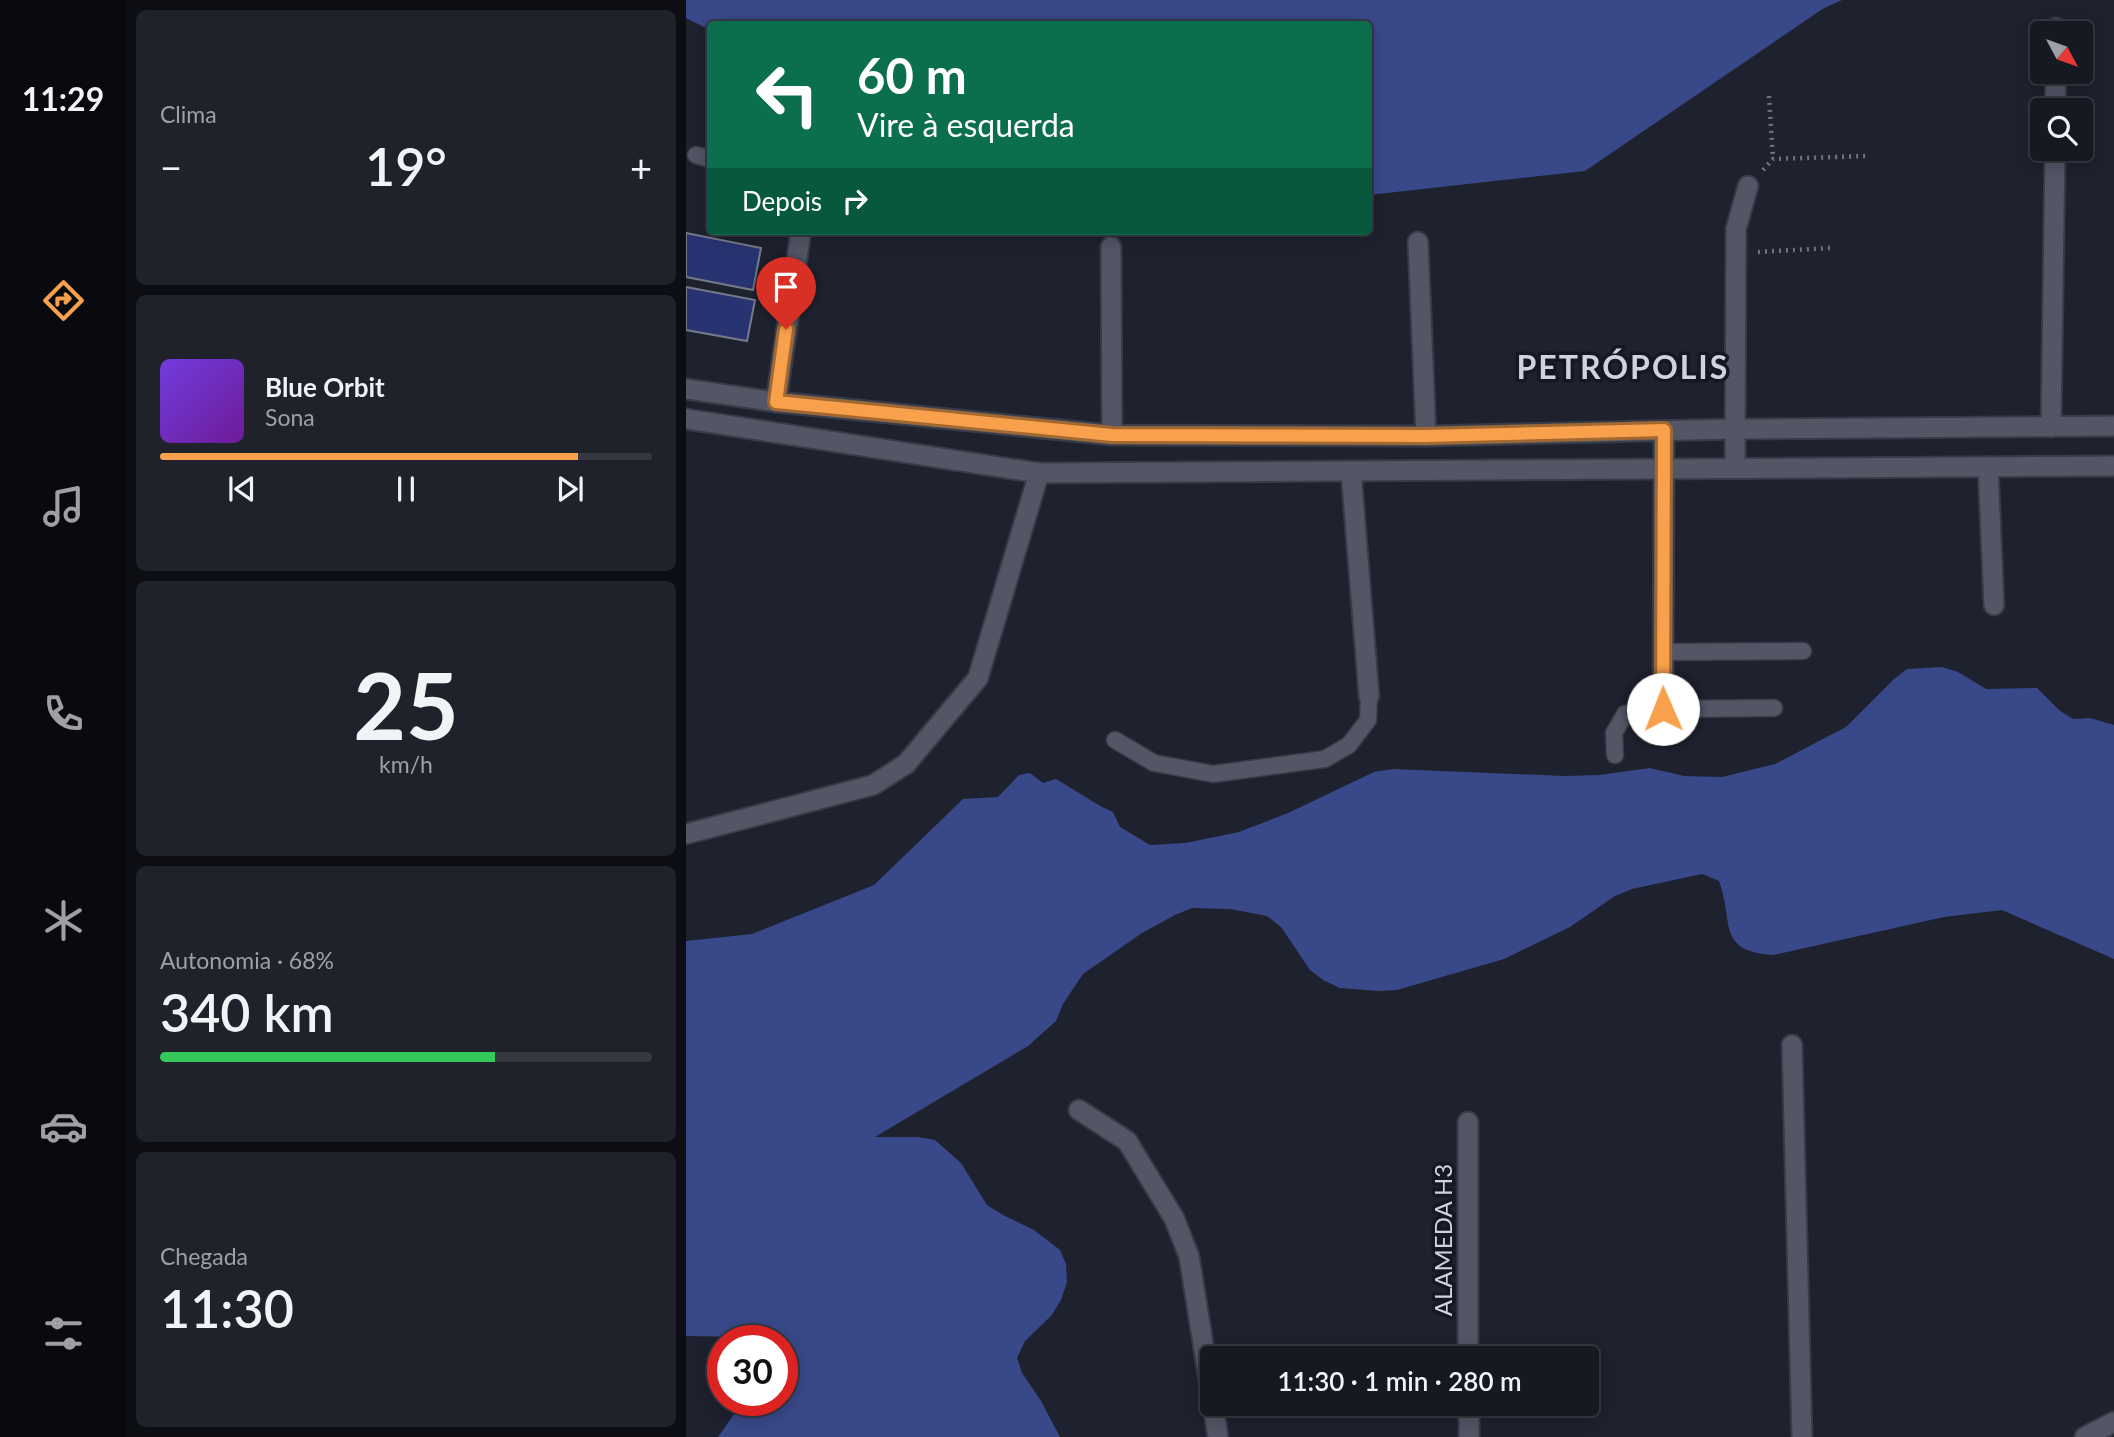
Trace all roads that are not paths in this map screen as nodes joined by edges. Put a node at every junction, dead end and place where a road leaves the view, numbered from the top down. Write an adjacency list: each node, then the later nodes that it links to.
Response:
1 (2055, 161): 10 (street)
2 (1748, 186): 11 (street)
3 (800, 235): 7 (street)
4 (1418, 242): 14 (street)
5 (1111, 247): 13 (street)
6 (686, 389): 7 (street)
7 (776, 402): 13 (street)
8 (686, 419): 20 (street)
9 (2114, 426): 10 (street)
10 (2051, 427): 11 (street)
11 (1735, 429): 12 (street); 16 (street)
12 (1664, 430): 14 (street); 18 (street)
13 (1112, 435): 14 (street)
14 (1426, 436)
15 (2114, 466): 17 (street)
16 (1735, 467): 17 (street); 18 (street)
17 (1987, 467): 21 (street)
18 (1663, 469): 19 (street); 23 (street)
19 (1351, 471): 20 (street); 24 (street)
20 (1039, 473): 29 (street)
21 (1994, 606)
22 (1803, 651): 23 (lane)
23 (1663, 652): 26 (street)
24 (1370, 696): 27 (lane)
25 (1774, 708): 26 (lane)
26 (1663, 709): 28 (lane)
27 (1115, 740)
28 (1615, 755)
29 (686, 834)
30 (1792, 1045): 38 (street)
31 (1079, 1110): 36 (street)
32 (1468, 1122): 33 (street, ALAMEDA H3)
33 (1468, 1346)
34 (1469, 1416): 37 (street)
35 (2114, 1422): 39 (street)
36 (1218, 1437)
37 (1469, 1437)
38 (1802, 1437)
39 (2085, 1437)

